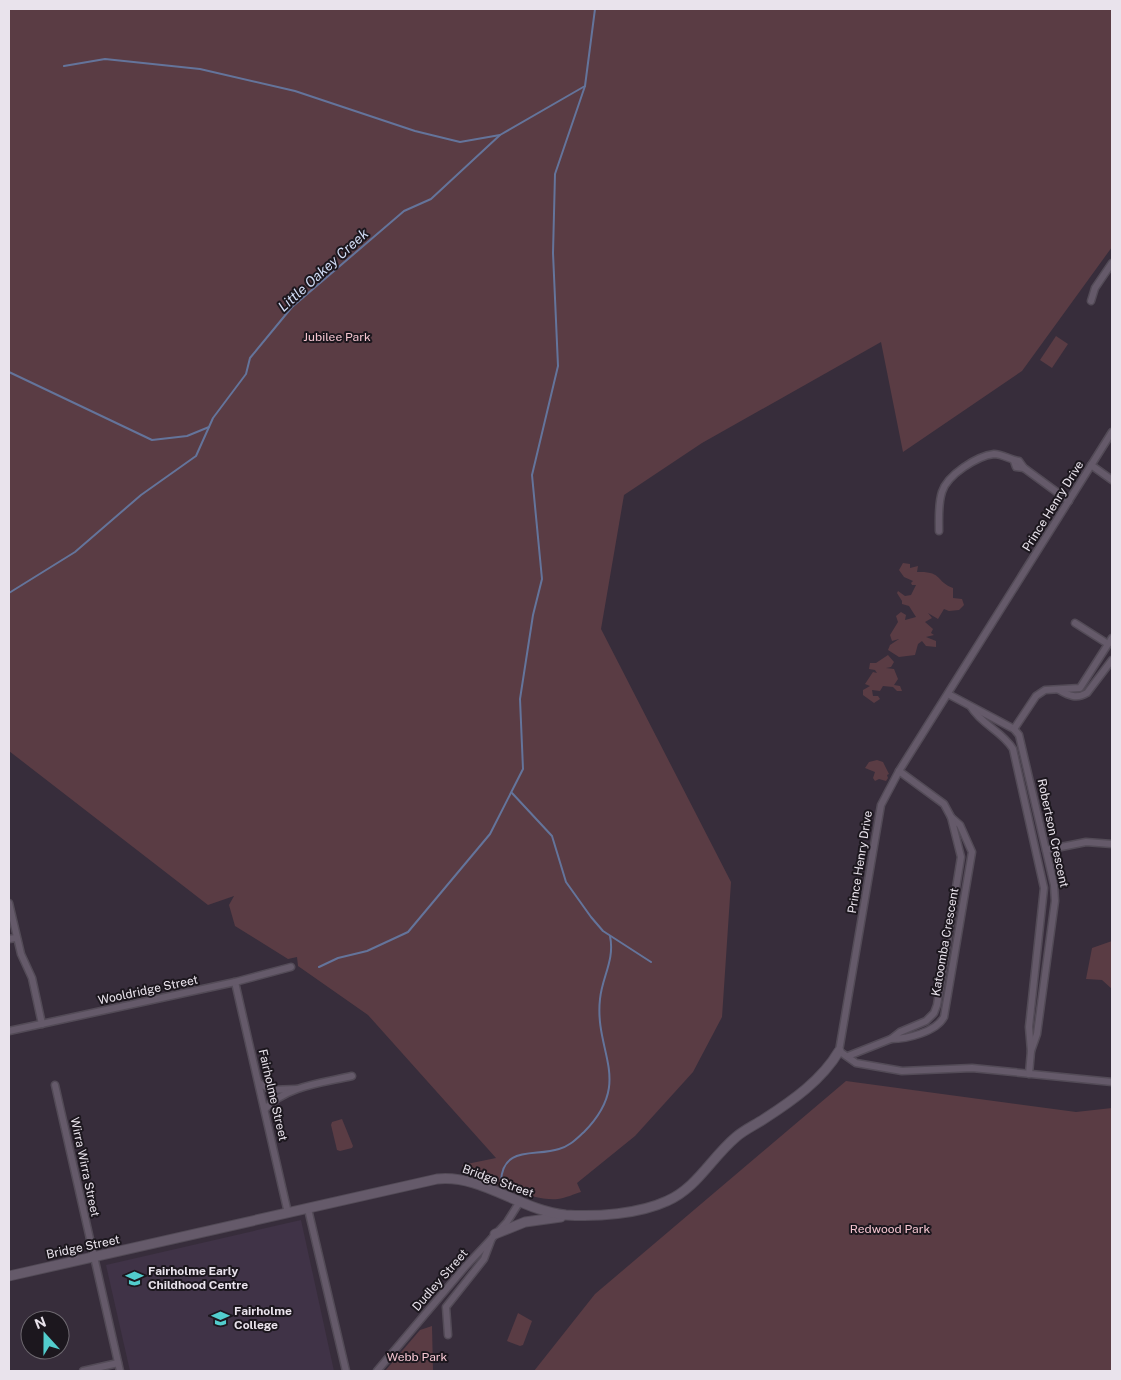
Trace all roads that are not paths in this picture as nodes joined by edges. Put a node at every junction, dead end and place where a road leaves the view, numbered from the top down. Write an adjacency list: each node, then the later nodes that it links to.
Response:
1 (1112, 263): 2 (street)
2 (1091, 301)
3 (1112, 432): 4 (street, Prince Henry Drive)
4 (1091, 465): 5 (street); 6 (street, Prince Henry Drive)
5 (1112, 480)
6 (1069, 502): 7 (street); 12 (street, Prince Henry Drive)
7 (938, 531)
8 (1075, 623): 9 (street)
9 (1110, 641): 11 (street)
10 (1112, 660): 11 (street)
11 (1059, 690): 14 (street)
12 (948, 694): 13 (street, Robertson Crescent); 15 (street, Prince Henry Drive)
13 (971, 707): 14 (street, Robertson Crescent); 28 (street, Robertson Crescent)
14 (1014, 730): 18 (street, Robertson Crescent)
15 (899, 771): 16 (street, Katoomba Crescent); 27 (street, Prince Henry Drive)
16 (951, 817): 26 (street, Katoomba Crescent); 26 (street, Katoomba Crescent)
17 (1112, 844): 18 (street)
18 (1046, 850): 28 (street, Robertson Crescent)
19 (9, 903): 20 (street)
20 (16, 938): 21 (street); 24 (street)
21 (9, 939)
22 (291, 967): 23 (street, Wooldridge Street)
23 (235, 982): 24 (street, Wooldridge Street); 33 (street, Fairholme Street)
24 (42, 1024): 25 (street, Wooldridge Street)
25 (9, 1032)
26 (890, 1039): 29 (street, Katoomba Crescent)
27 (839, 1051): 29 (street); 40 (street, Bridge Street)
28 (1031, 1051): 30 (street, Robertson Crescent)
29 (848, 1056): 30 (street)
30 (1029, 1074): 32 (street)
31 (352, 1076): 35 (street)
32 (1112, 1082)
33 (259, 1083): 35 (street); 36 (street, Fairholme Street)
34 (55, 1085): 42 (street, Wirra Wirra Street)
35 (296, 1089): 36 (street)
36 (265, 1109): 39 (street, Fairholme Street)
37 (519, 1202): 38 (street, Bridge Street); 40 (street, Bridge Street); 41 (street, Dudley Street)
38 (308, 1209): 39 (street, Bridge Street); 48 (street)
39 (288, 1213): 42 (street, Bridge Street)
40 (566, 1215): 41 (street)
41 (494, 1236): 44 (street); 49 (street, Dudley Street)
42 (94, 1258): 43 (street, Bridge Street); 45 (street, Wirra Wirra Street)
43 (9, 1276)
44 (448, 1335)
45 (118, 1363): 46 (street); 47 (street, Wirra Wirra Street)
46 (83, 1371)
47 (120, 1371)
48 (346, 1371)
49 (377, 1371)

